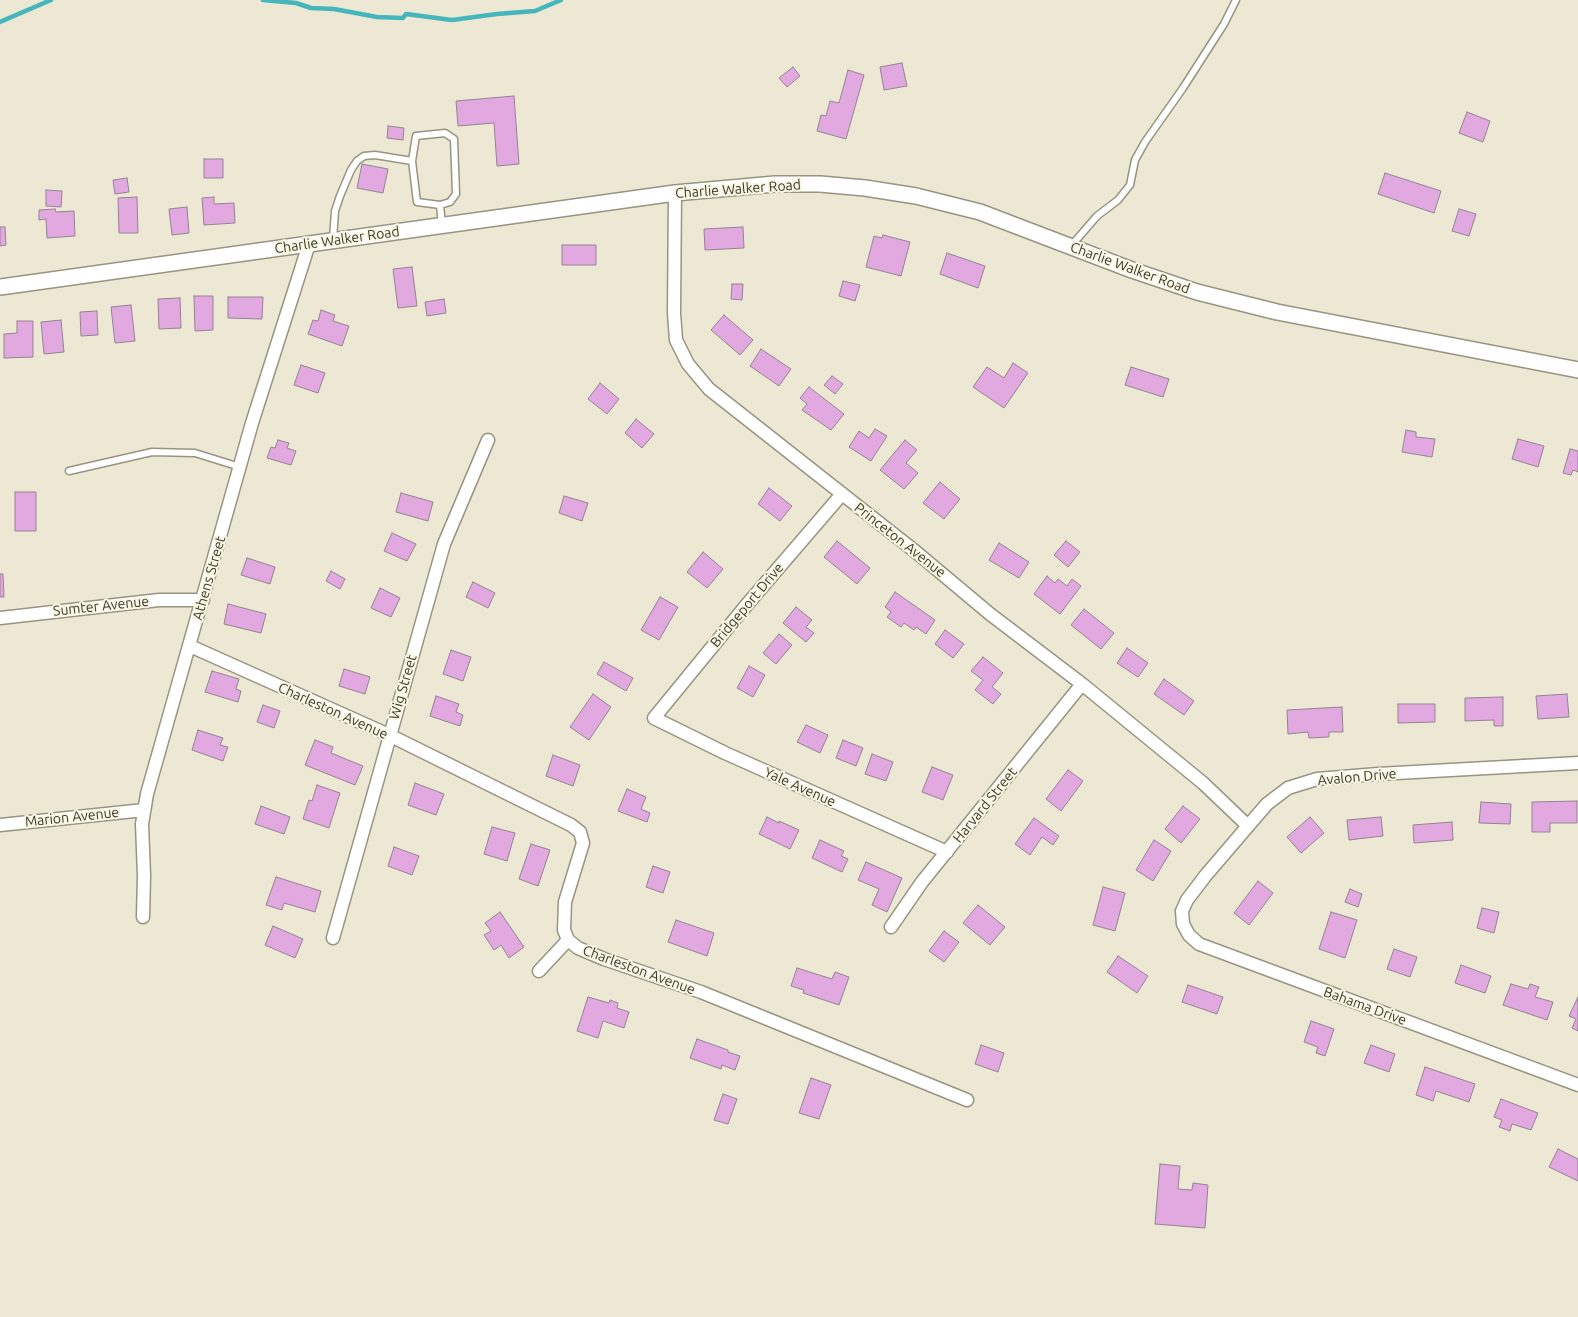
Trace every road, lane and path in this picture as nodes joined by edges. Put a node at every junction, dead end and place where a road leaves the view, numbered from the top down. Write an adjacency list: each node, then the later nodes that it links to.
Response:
1 (1236, 0): 8 (lane)
2 (412, 161): 4 (lane); 4 (lane); 6 (lane)
3 (675, 193): 5 (street, Charlie Walker Road); 8 (street, Charlie Walker Road); 14 (street, Princeton Avenue)
4 (440, 205): 5 (lane)
5 (442, 225): 6 (street, Charlie Walker Road)
6 (333, 241): 7 (street, Charlie Walker Road)
7 (309, 244): 9 (street, Charlie Walker Road); 12 (street, Athens Street)
8 (1071, 246): 10 (street, Charlie Walker Road)
9 (0, 288)
10 (1578, 370)
11 (488, 440): 20 (street, Wig Street)
12 (240, 467): 13 (lane); 15 (street, Athens Street)
13 (69, 471)
14 (842, 494): 18 (street, Princeton Avenue); 19 (street, Bridgeport Drive)
15 (203, 600): 16 (street, Sumter Avenue); 17 (street, Athens Street)
16 (0, 618)
17 (190, 646): 20 (street, Charleston Avenue); 22 (street, Athens Street)
18 (1082, 684): 24 (street, Princeton Avenue); 25 (street, Harvard Street)
19 (654, 718): 25 (street, Yale Avenue)
20 (389, 735): 29 (street, Wig Street); 30 (street, Charleston Avenue)
21 (1578, 763): 24 (street, Avalon Drive)
22 (144, 810): 23 (street, Marion Avenue); 27 (street, Athens Street)
23 (0, 825)
24 (1248, 826): 26 (street, Avalon Drive)
25 (947, 852): 28 (street, Harvard Street)
26 (1187, 900): 32 (street, Bahama Drive)
27 (143, 917)
28 (890, 927)
29 (333, 938)
30 (568, 940): 31 (street); 33 (street, Charleston Avenue)
31 (539, 971)
32 (1578, 1085)
33 (967, 1100)

